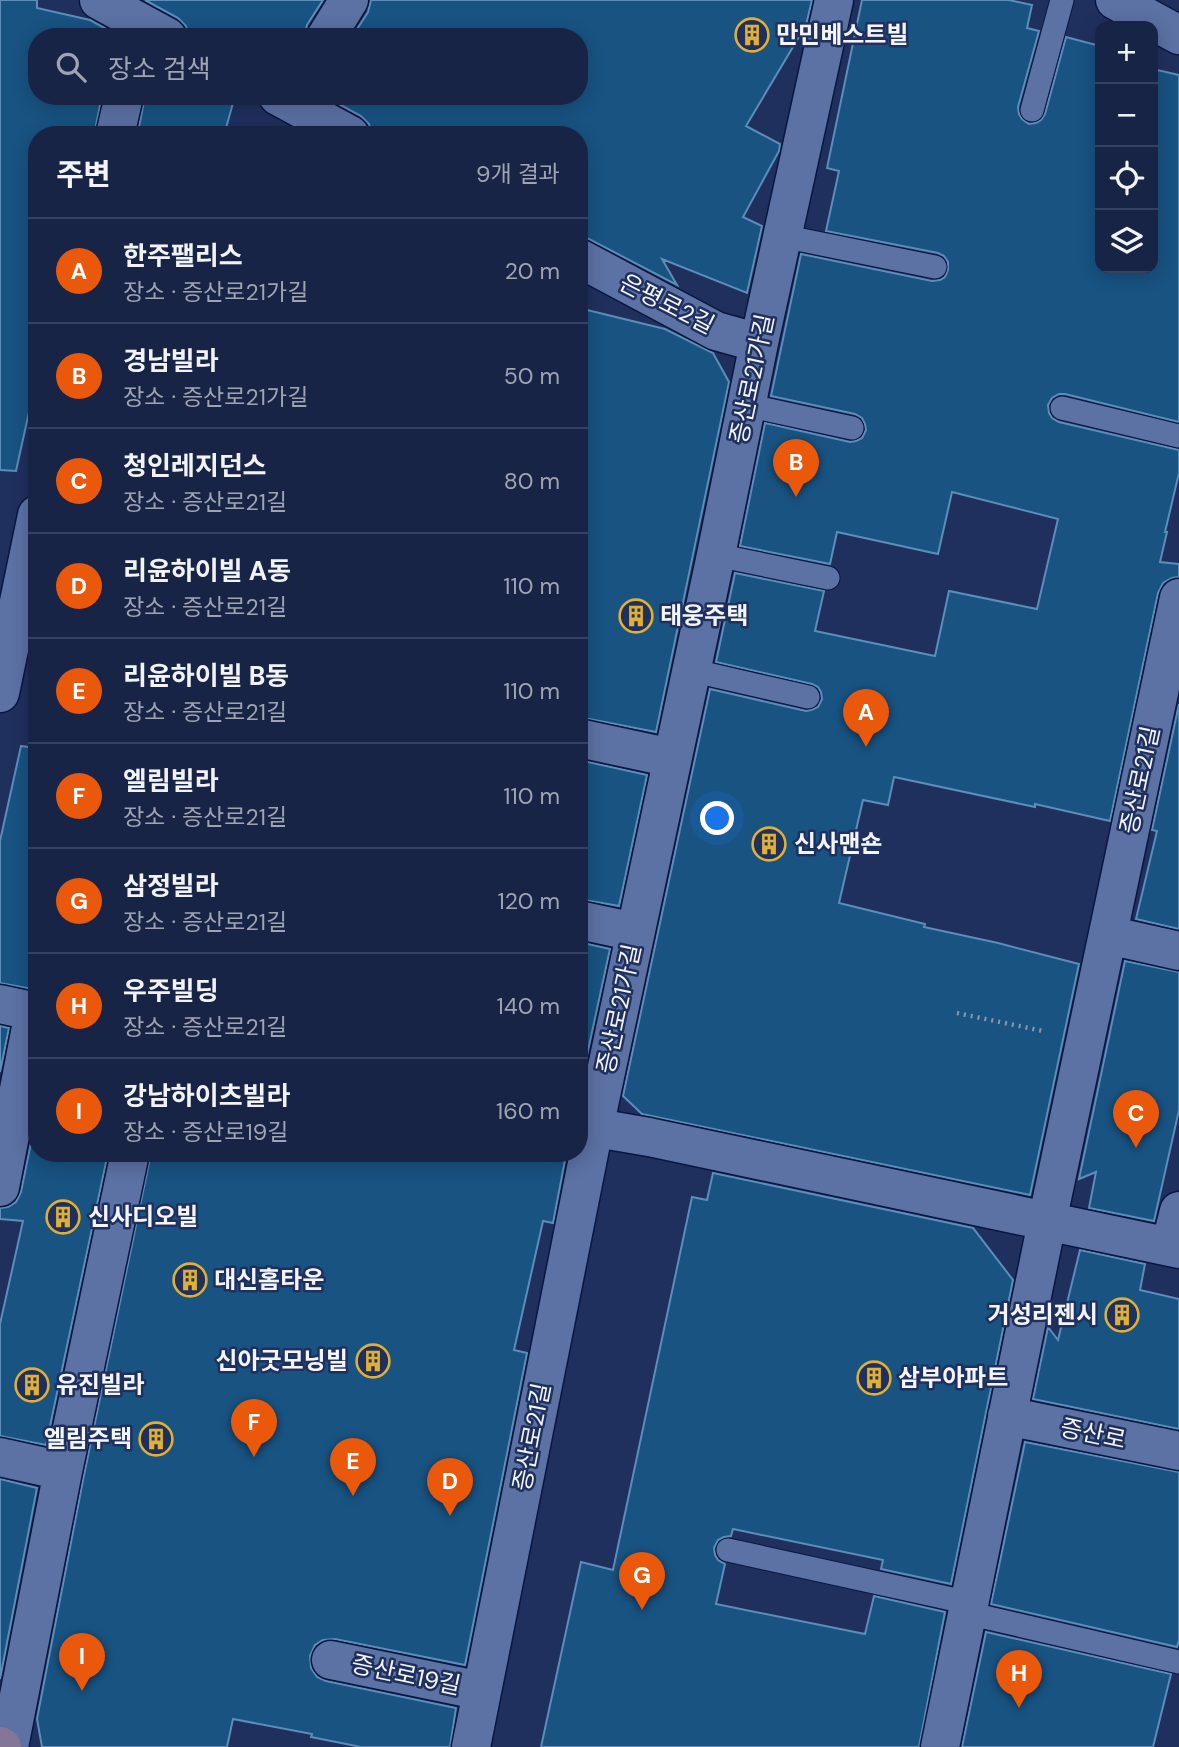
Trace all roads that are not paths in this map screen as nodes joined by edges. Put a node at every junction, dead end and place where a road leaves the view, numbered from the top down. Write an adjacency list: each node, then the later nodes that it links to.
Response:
1 (99, 0): 6 (street)
2 (349, 0): 7 (street)
3 (834, 0): 14 (street, 증산로21가길)
4 (1062, 0): 11 (lane)
5 (1115, 0): 8 (street)
6 (142, 28)
7 (332, 28)
8 (1179, 35)
9 (122, 105): 12 (street)
10 (297, 105): 13 (street)
11 (1032, 110)
12 (117, 126)
13 (335, 126)
14 (782, 236): 16 (lane); 17 (street, 증산로21가길)
15 (588, 263): 17 (street, 은평로2길)
16 (935, 267)
17 (759, 343): 18 (street, 증산로21가길)
18 (746, 405): 20 (lane); 22 (street, 증산로21가길)
19 (1062, 408): 21 (lane)
20 (852, 428)
21 (1179, 436)
22 (716, 555): 23 (lane); 27 (street, 증산로21가길)
23 (828, 578)
24 (28, 602): 26 (street)
25 (1177, 617): 34 (street, 증산로21길)
26 (24, 640): 28 (street)
27 (690, 670): 29 (lane); 31 (street, 증산로21가길)
28 (0, 693)
29 (808, 697)
30 (588, 740): 31 (street)
31 (672, 758): 33 (street, 증산로21가길)
32 (588, 922): 33 (street, 증산로21가길)
33 (635, 932): 37 (street, 증산로21가길)
34 (1108, 935): 35 (street); 42 (street, 증산로21길)
35 (1179, 951)
36 (24, 1009): 41 (street)
37 (588, 1122)
38 (588, 1126): 42 (street)
39 (128, 1162): 47 (street)
40 (580, 1162): 52 (street, 증산로21길)
41 (0, 1188)
42 (1047, 1222): 43 (street); 44 (street, 증산로21길)
43 (1176, 1236)
44 (1007, 1416): 45 (street, 증산로); 49 (street, 증산로21길)
45 (1179, 1451)
46 (0, 1457): 47 (street)
47 (63, 1471): 53 (street)
48 (728, 1550): 49 (lane)
49 (969, 1608): 51 (lane); 55 (street, 증산로21길)
50 (331, 1660): 52 (street, 증산로19길)
51 (1179, 1662)
52 (482, 1691): 54 (street, 증산로21길)
53 (9, 1747)
54 (471, 1747)
55 (940, 1747)

